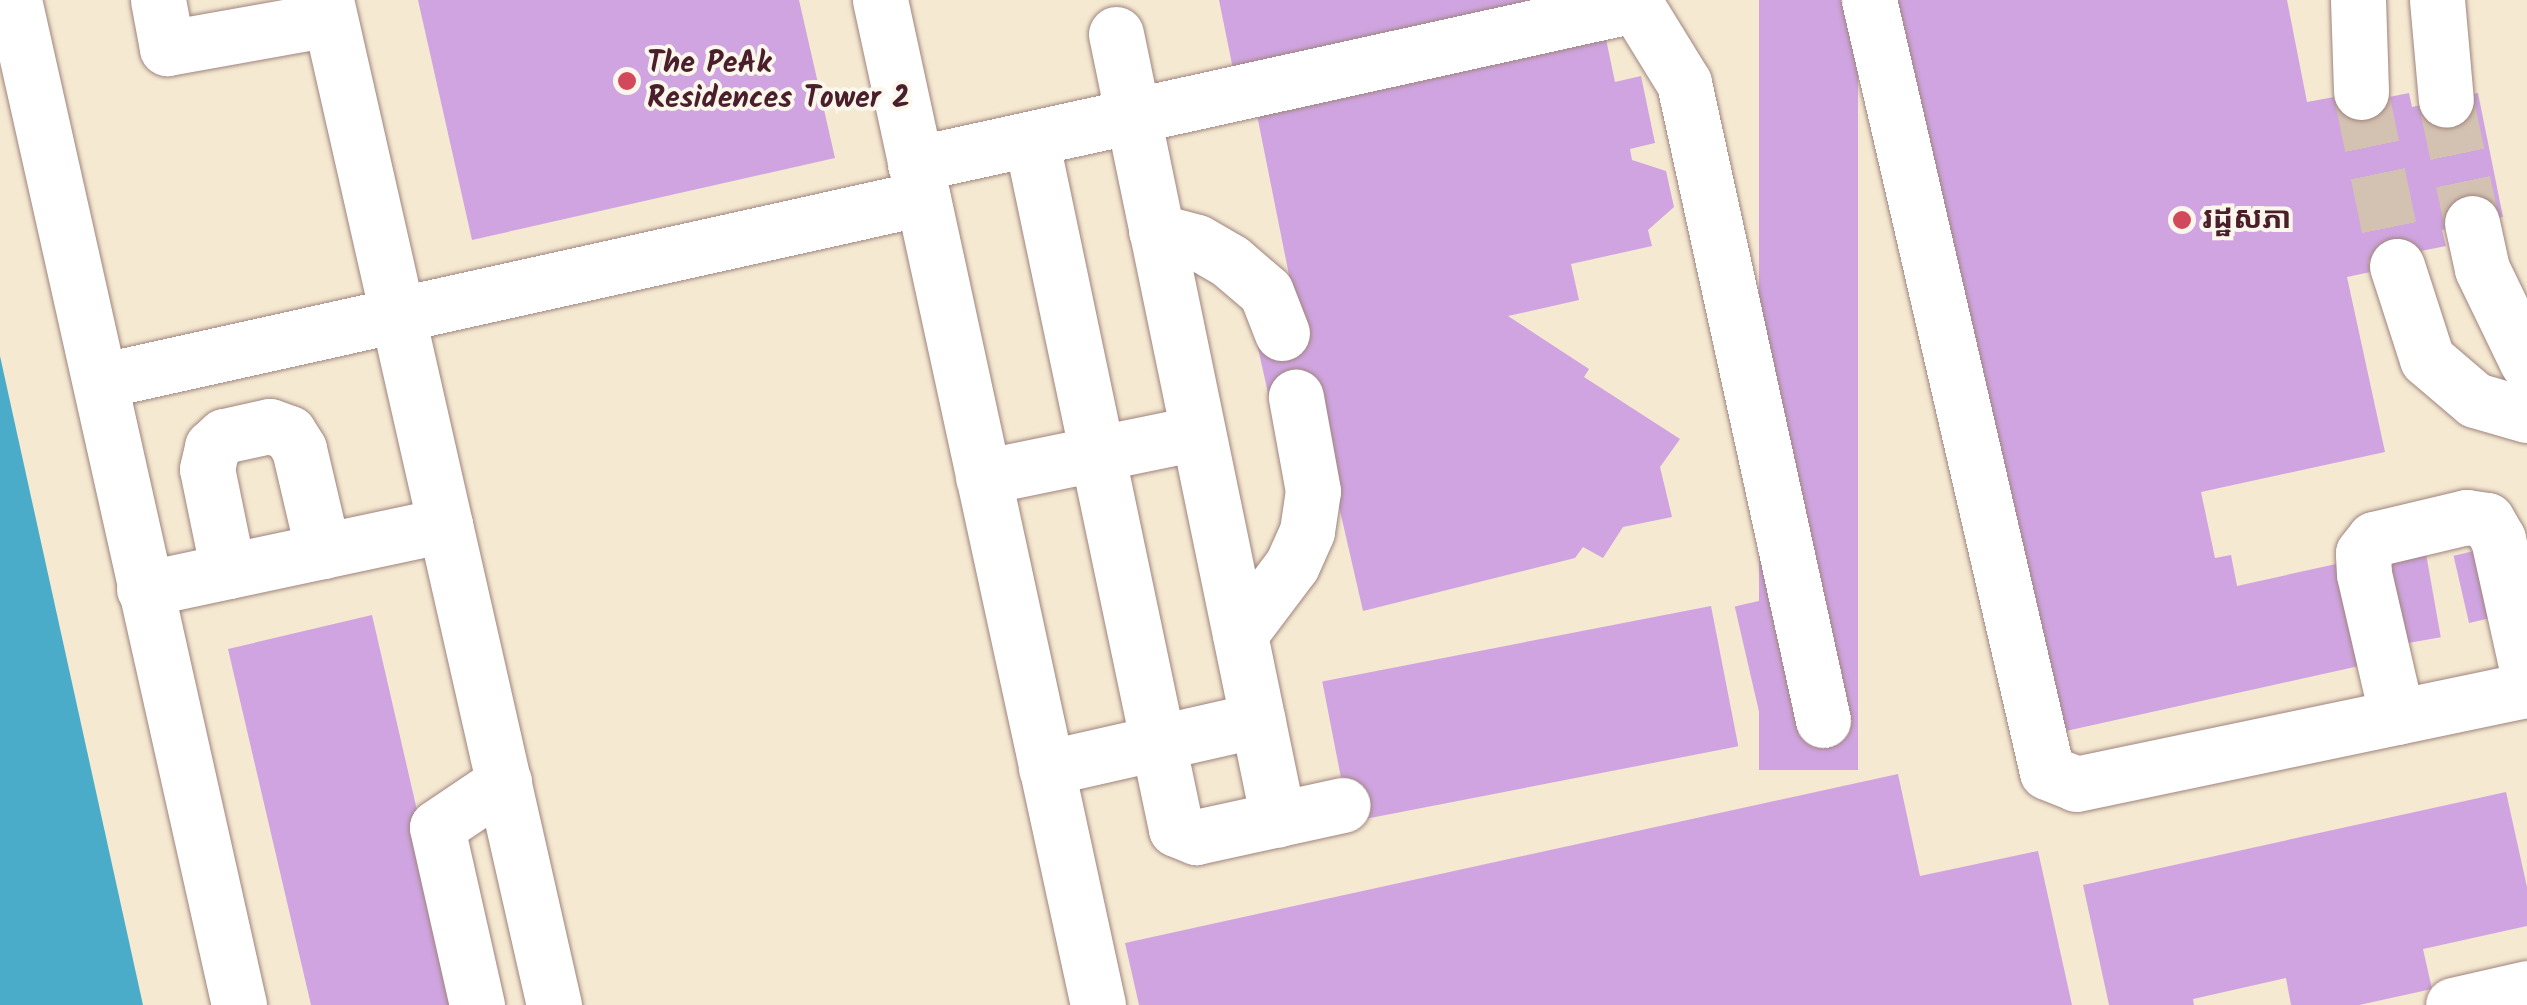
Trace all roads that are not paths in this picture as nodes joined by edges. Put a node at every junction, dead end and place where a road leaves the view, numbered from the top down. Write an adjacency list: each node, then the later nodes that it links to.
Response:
1 (14, 0): 21 (street)
2 (158, 0): 8 (street)
3 (880, 0): 14 (street)
4 (1869, 0): 34 (street)
5 (2358, 0): 10 (street)
6 (2437, 0): 11 (street)
7 (1634, 2): 12 (street); 36 (street)
8 (327, 10): 18 (street)
9 (1116, 34): 12 (street)
10 (2361, 92)
11 (2446, 100)
12 (1132, 116): 13 (street); 16 (street)
13 (1031, 138): 14 (street); 25 (street)
14 (919, 181): 18 (street); 26 (street)
15 (2472, 223): 20 (street)
16 (1156, 230): 19 (street); 24 (street)
17 (2397, 266): 23 (street)
18 (396, 316): 21 (street); 27 (street)
19 (1282, 333)
20 (2527, 362)
21 (100, 381): 30 (street)
22 (1296, 397): 31 (street)
23 (2527, 415)
24 (1198, 432): 25 (street); 31 (street)
25 (1096, 454): 26 (street); 37 (street)
26 (983, 477): 38 (street)
27 (445, 526): 28 (street); 39 (street)
28 (323, 551): 29 (street); 29 (street)
29 (228, 571): 30 (street)
30 (144, 589): 43 (street)
31 (1240, 634): 35 (street)
32 (2527, 670): 34 (street)
33 (2527, 690): 34 (street)
34 (2397, 717)
35 (1258, 720): 37 (street); 41 (street)
36 (1823, 720)
37 (1156, 743): 38 (street); 41 (street)
38 (1046, 768): 46 (street)
39 (504, 782): 44 (street); 45 (street)
40 (1343, 805): 41 (street)
41 (1278, 818)
42 (2527, 988): 47 (street)
43 (239, 1005)
44 (477, 1005)
45 (554, 1005)
46 (1098, 1005)
47 (2453, 1005)

